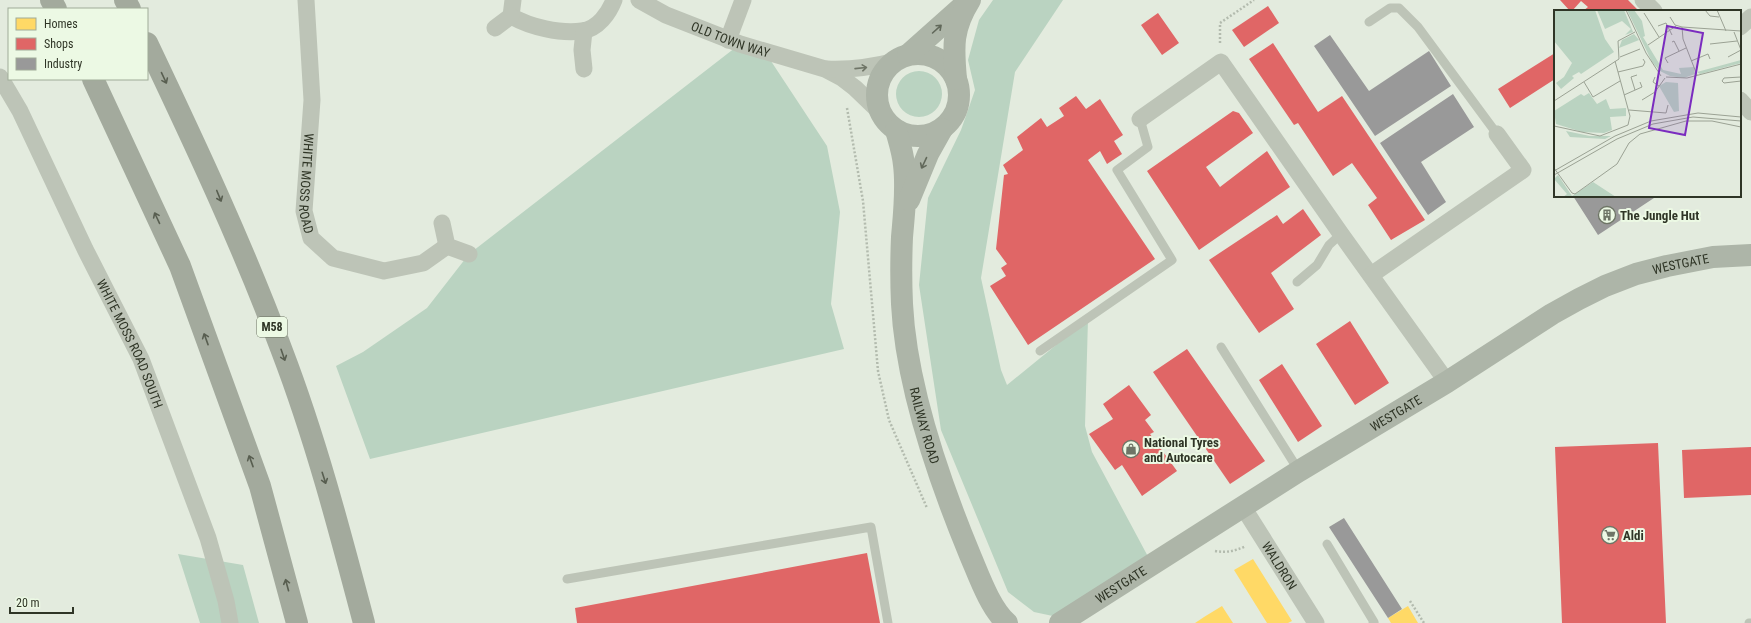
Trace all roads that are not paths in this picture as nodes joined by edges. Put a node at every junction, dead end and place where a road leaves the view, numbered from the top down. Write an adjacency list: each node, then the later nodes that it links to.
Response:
1 (306, 0): 32 (street, WHITE MOSS ROAD)
2 (614, 0): 13 (street)
3 (639, 0): 14 (street, OLD TOWN WAY)
4 (743, 0): 14 (street)
5 (1643, 0): 8 (street)
6 (969, 1): 16 (main road, one-way to 6); 21 (main road)
7 (512, 8): 12 (street); 13 (street)
8 (1653, 10)
9 (1751, 17): 11 (street)
10 (1369, 22): 28 (lane)
11 (1741, 26)
12 (495, 28)
13 (584, 31): 17 (street)
14 (728, 40): 18 (street, OLD TOWN WAY)
15 (148, 45): 46 (highway, M58, one-way to 46)
16 (902, 58): 18 (street, OLD TOWN WAY, one-way to 16); 21 (main road); 24 (main road)
17 (584, 69)
18 (825, 69): 24 (street, OLD TOWN WAY)
19 (0, 77): 44 (street, WHITE MOSS ROAD SOUTH)
20 (93, 80): 45 (highway, one-way to 20)
21 (956, 80): 26 (main road)
22 (1741, 101): 23 (street)
23 (1751, 112)
24 (881, 113): 27 (main road)
25 (1140, 119): 31 (street); 38 (lane)
26 (942, 129): 27 (main road); 29 (main road, RAILWAY ROAD, one-way to 29)
27 (896, 130): 29 (main road, RAILWAY ROAD)
28 (1497, 134): 35 (street)
29 (904, 213): 48 (main road, RAILWAY ROAD)
30 (442, 223): 32 (street)
31 (1341, 234): 35 (street); 36 (lane)
32 (447, 246): 33 (street)
33 (469, 254)
34 (1751, 255): 39 (main road, WESTGATE)
35 (1371, 275): 39 (street)
36 (1298, 282)
37 (1221, 347): 40 (lane)
38 (1040, 351)
39 (1447, 382): 40 (main road, WESTGATE)
40 (1299, 471): 41 (main road, WESTGATE)
41 (1243, 507): 49 (main road, WESTGATE); 50 (street, WALDRON)
42 (1327, 544): 51 (lane)
43 (567, 579): 47 (lane)
44 (230, 623)
45 (297, 623)
46 (364, 623)
47 (888, 623)
48 (1007, 623)
49 (1060, 623)
50 (1316, 623)
51 (1373, 623)

